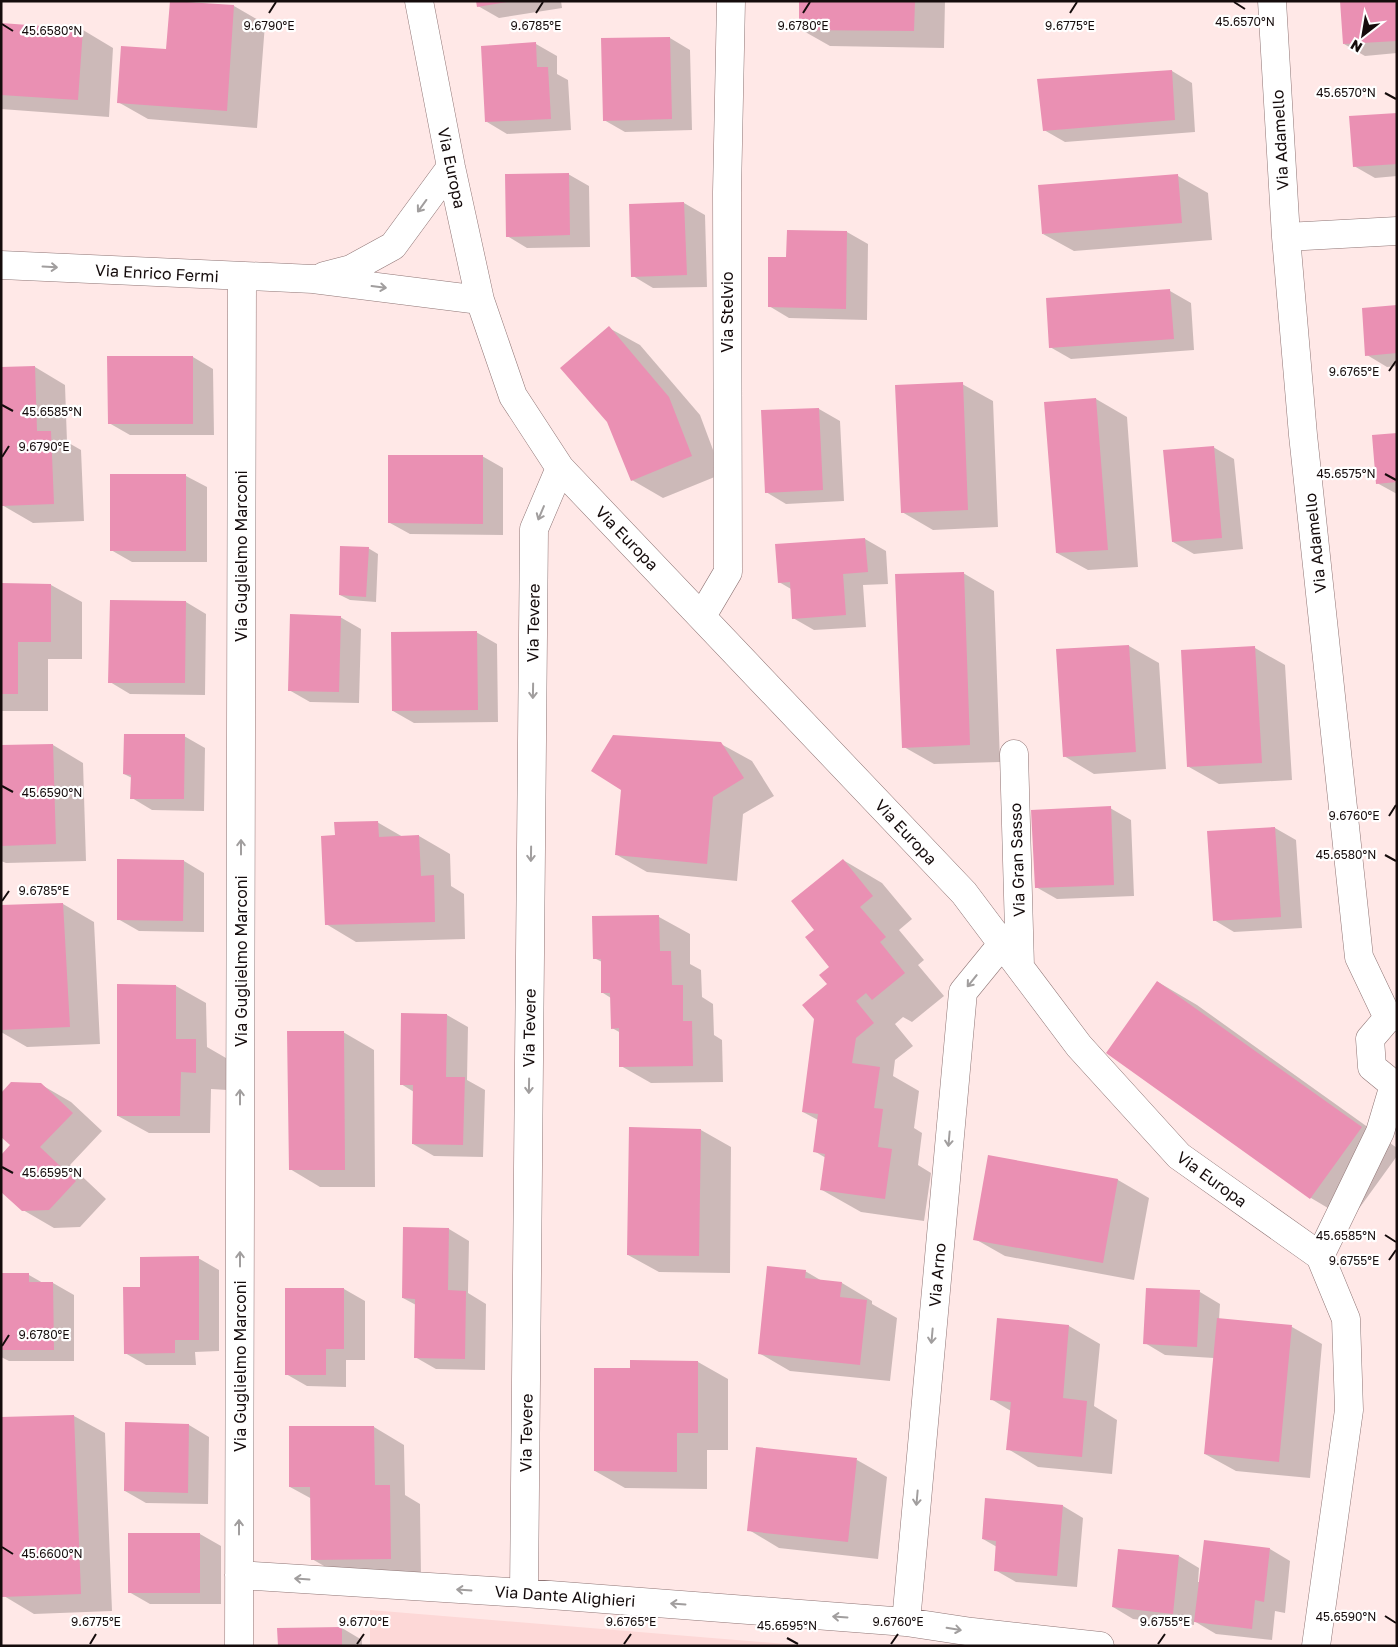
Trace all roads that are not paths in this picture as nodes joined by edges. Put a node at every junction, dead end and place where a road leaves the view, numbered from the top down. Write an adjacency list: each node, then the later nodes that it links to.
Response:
1 (419, 1): 4 (street, Via Europa)
2 (731, 1): 12 (street, Via Stelvio)
3 (1272, 1): 6 (street, Via Adamello)
4 (451, 167): 9 (street, Via Enrico Fermi, one-way to 9); 10 (street, Via Europa)
5 (1397, 231): 6 (street)
6 (1286, 237): 16 (street, Via Adamello)
7 (1, 265): 8 (street, Via Enrico Fermi, one-way to 8)
8 (242, 277): 9 (street, Via Enrico Fermi); 19 (street, Via Guglielmo Marconi, one-way to 8)
9 (313, 279): 10 (street, Via Enrico Fermi, one-way to 10)
10 (480, 300): 11 (street, Via Europa)
11 (560, 468): 12 (street, Via Europa); 20 (street, Via Tevere, one-way to 20)
12 (702, 616): 14 (street, Via Europa)
13 (1014, 754): 15 (street, Via Gran Sasso)
14 (1003, 943): 15 (street, Via Europa); 21 (street, Via Arno, one-way to 21)
15 (1020, 966): 18 (street, Via Europa)
16 (1392, 1018): 17 (street)
17 (1395, 1085): 18 (street)
18 (1320, 1256): 24 (street)
19 (239, 1576): 20 (street, Via Dante Alighieri, one-way to 19); 22 (street, Via Guglielmo Marconi)
20 (524, 1593): 21 (street, Via Dante Alighieri, one-way to 20)
21 (906, 1622): 23 (street, Via Dante Alighieri, one-way to 23)
22 (240, 1646)
23 (1100, 1646)
24 (1316, 1646)

